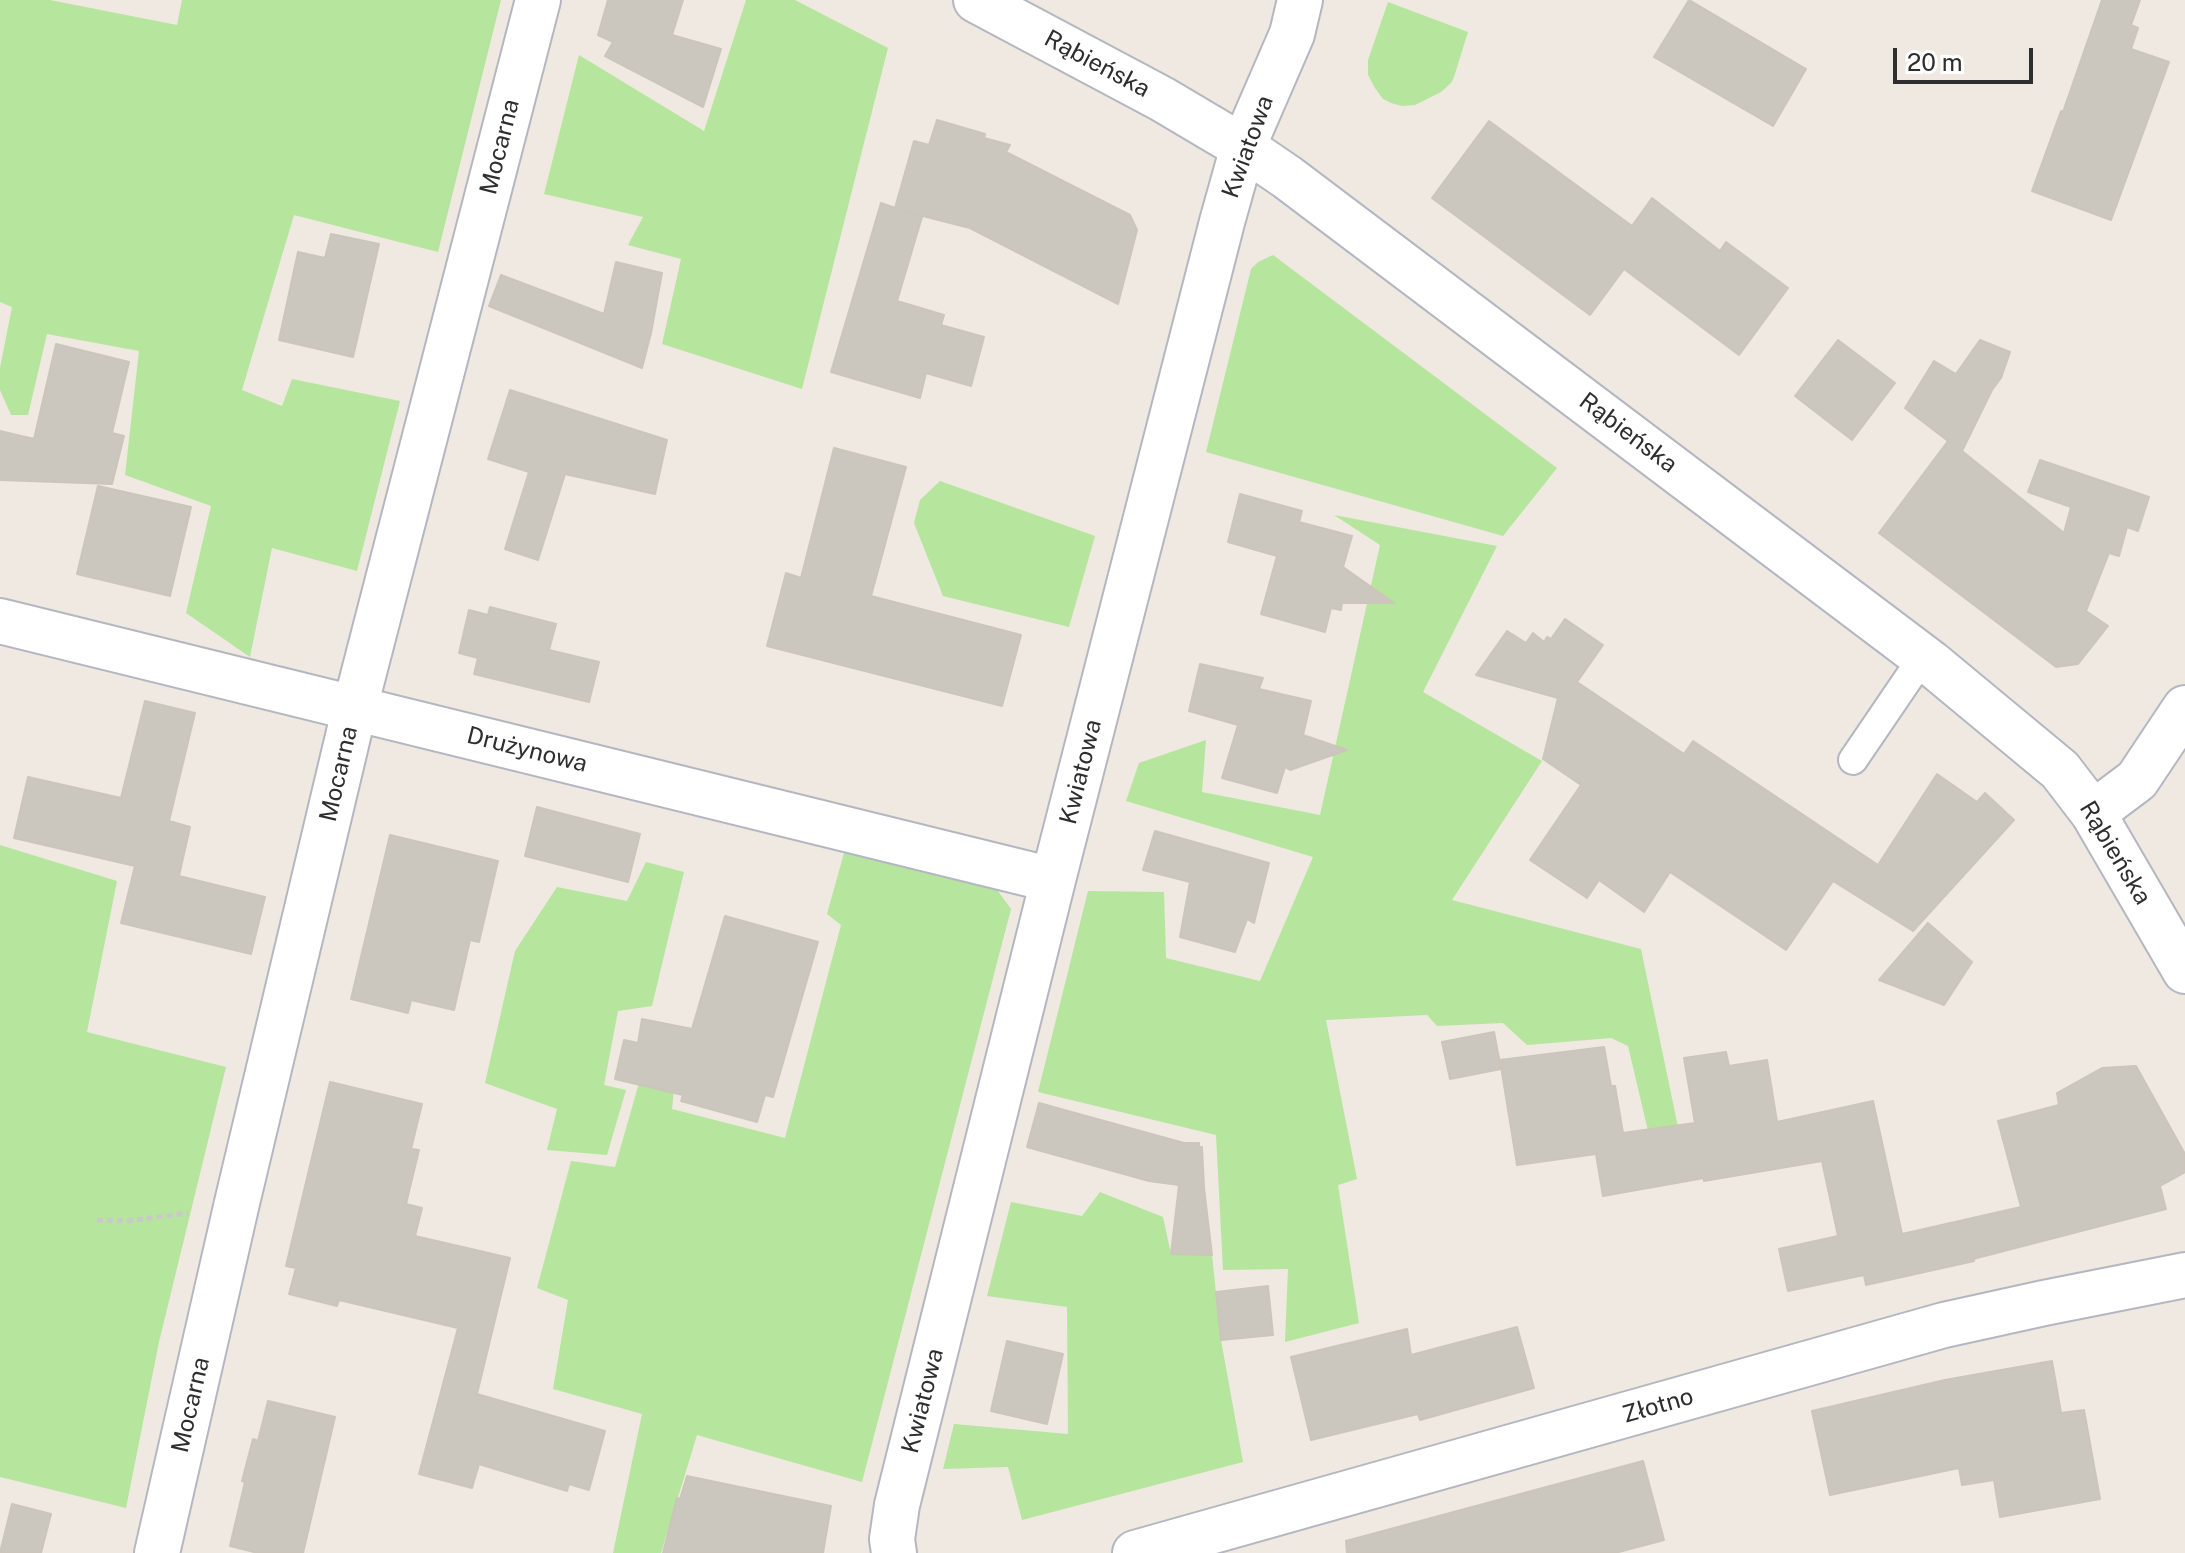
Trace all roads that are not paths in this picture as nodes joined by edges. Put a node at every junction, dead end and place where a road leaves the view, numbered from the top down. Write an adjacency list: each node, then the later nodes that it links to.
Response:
1 (538, 0): 7 (street, Mocarna)
2 (976, 0): 4 (street, Rąbieńska)
3 (1300, 0): 4 (street, Kwiatowa)
4 (1243, 147): 6 (street, Rąbieńska); 11 (street, Kwiatowa)
5 (0, 621): 7 (street, Drużynowa)
6 (1923, 657): 9 (lane); 10 (street, Rąbieńska)
7 (355, 707): 11 (street, Drużynowa); 14 (street, Mocarna)
8 (2185, 708): 10 (street)
9 (1853, 760)
10 (2093, 813): 12 (street, Rąbieńska)
11 (1053, 880): 15 (street, Kwiatowa)
12 (2185, 971)
13 (2185, 1275): 16 (street, Złotno)
14 (157, 1553)
15 (894, 1553)
16 (1135, 1553)

